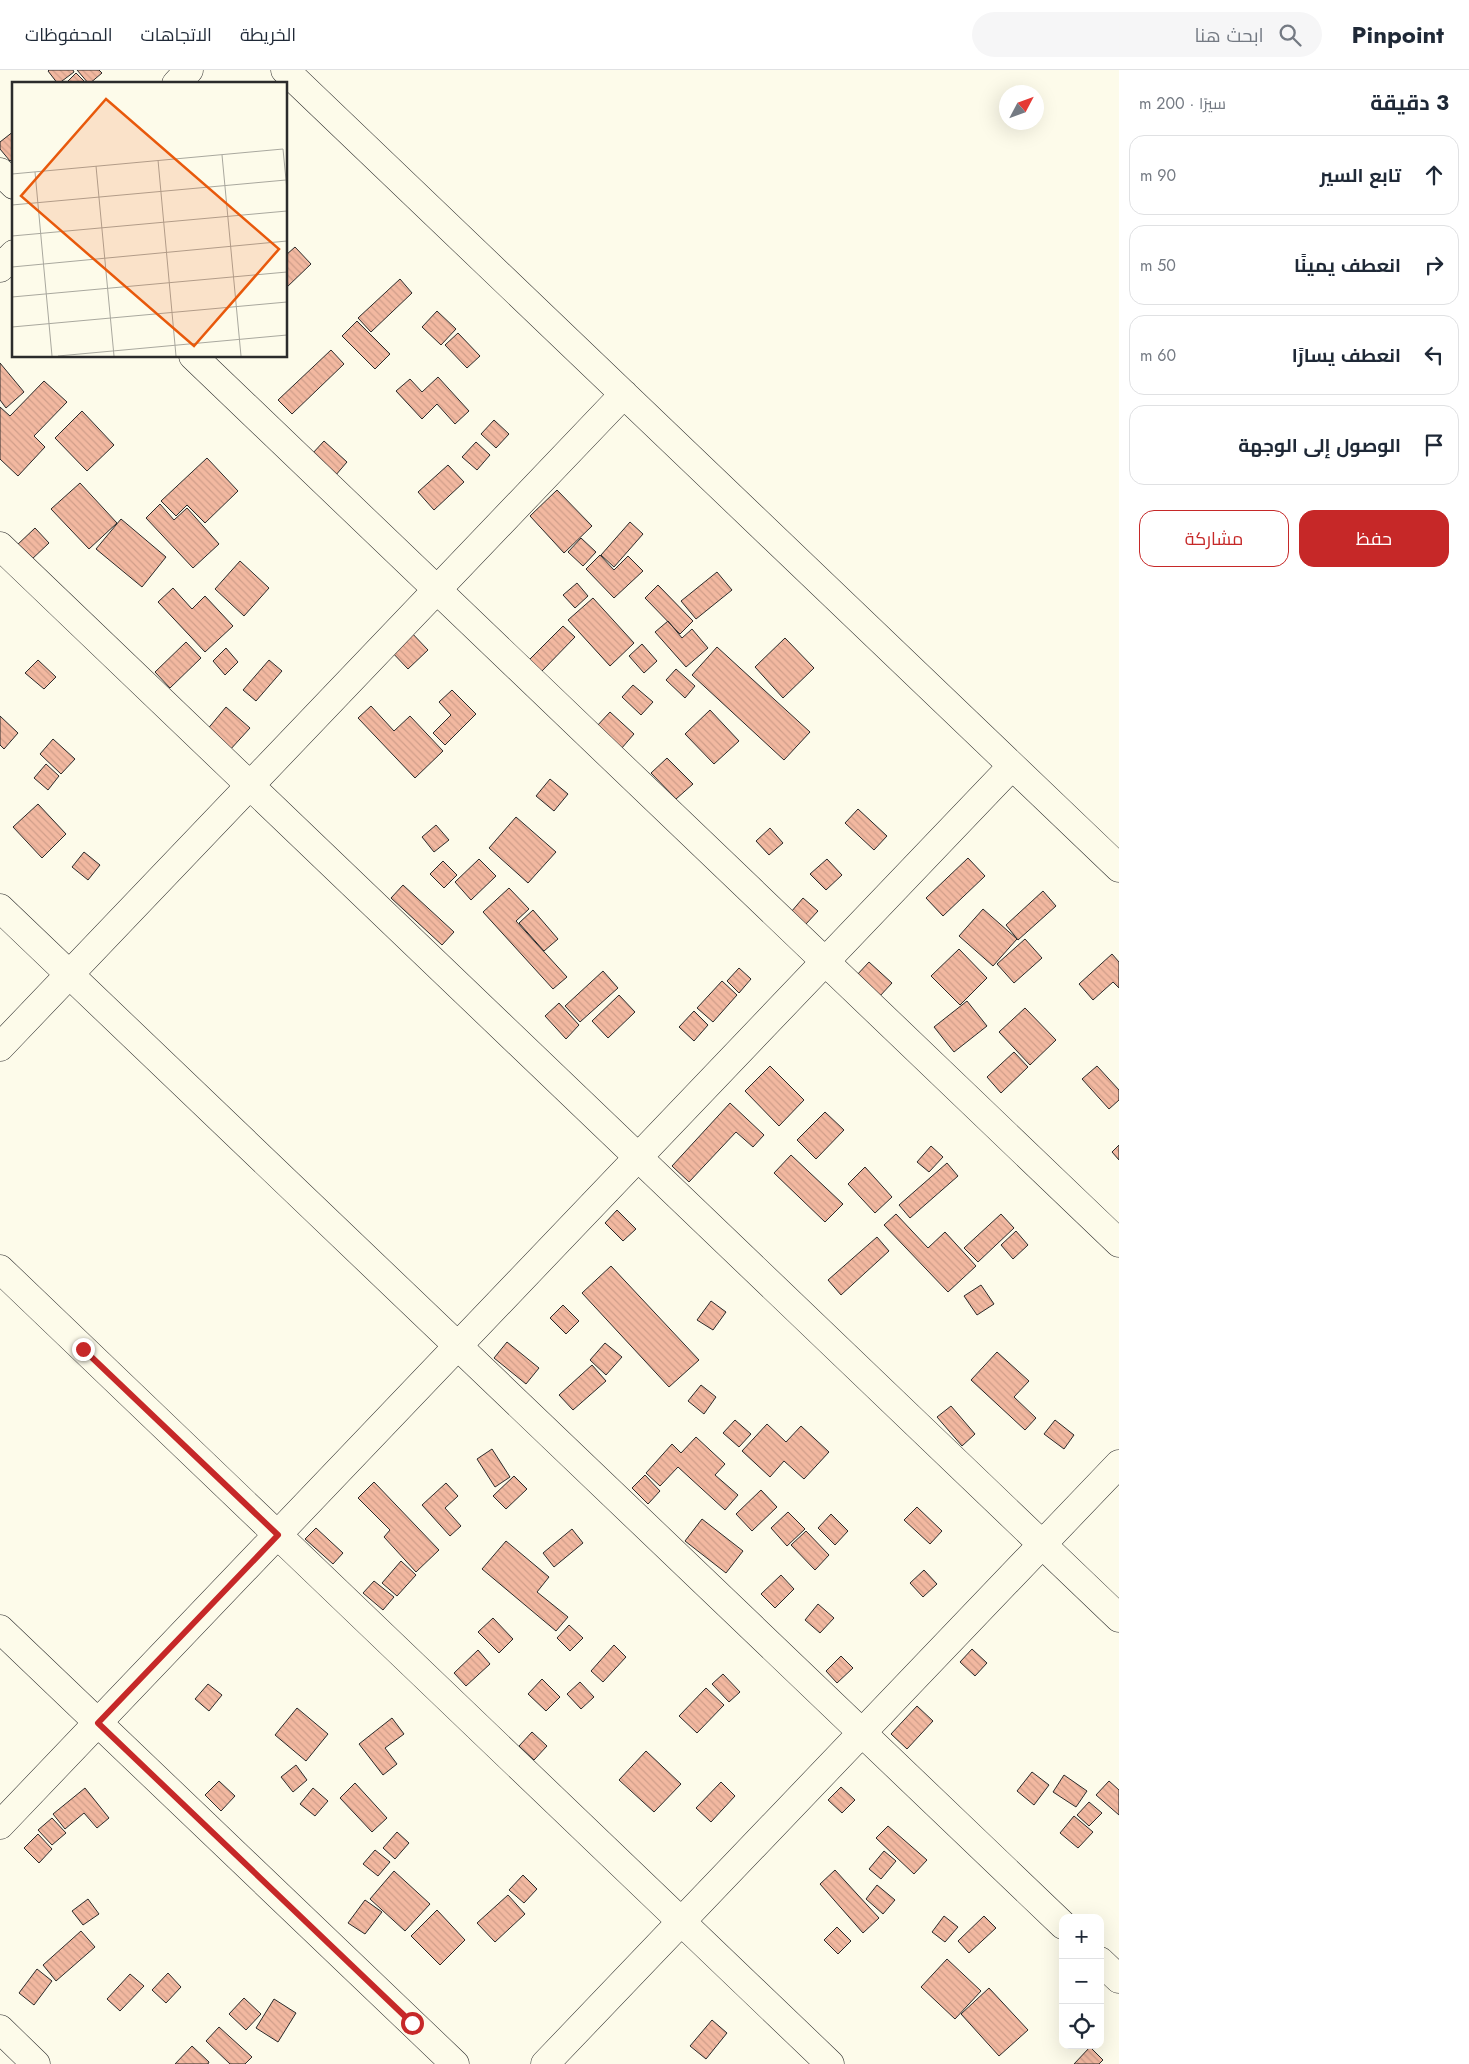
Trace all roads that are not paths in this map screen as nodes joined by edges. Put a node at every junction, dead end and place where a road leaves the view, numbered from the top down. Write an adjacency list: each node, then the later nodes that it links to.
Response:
1 (189, 70): 3 (street)
2 (285, 70): 9 (street)
3 (178, 82)
4 (0, 172): 5 (street)
5 (12, 183)
6 (12, 256): 7 (street)
7 (0, 268)
8 (195, 358): 11 (street)
9 (624, 394): 11 (street); 12 (street)
10 (0, 546): 13 (street)
11 (437, 590): 13 (street); 16 (street)
12 (1012, 766): 14 (street); 16 (street)
13 (250, 786): 17 (street); 19 (street)
14 (1119, 868)
15 (0, 908): 17 (street)
16 (826, 962): 19 (street); 20 (street)
17 (69, 974): 18 (street); 22 (street)
18 (0, 1046)
19 (639, 1158): 22 (street); 25 (street)
20 (1119, 1243)
21 (0, 1269): 24 (street)
22 (458, 1346): 24 (street); 29 (street)
23 (1119, 1464): 25 (street)
24 (278, 1535): 28 (street); 32 (street)
25 (1042, 1544): 26 (street); 29 (street)
26 (1119, 1618)
27 (0, 1629): 28 (street)
28 (98, 1723): 30 (street); 37 (street)
29 (862, 1733): 31 (street); 32 (street)
30 (0, 1826)
31 (1059, 1921)
32 (682, 1922): 38 (street); 39 (street)
33 (1104, 1965): 34 (street)
34 (1119, 1979)
35 (0, 2029): 36 (street)
36 (36, 2064)
37 (455, 2064)
38 (545, 2064)
39 (830, 2064)

